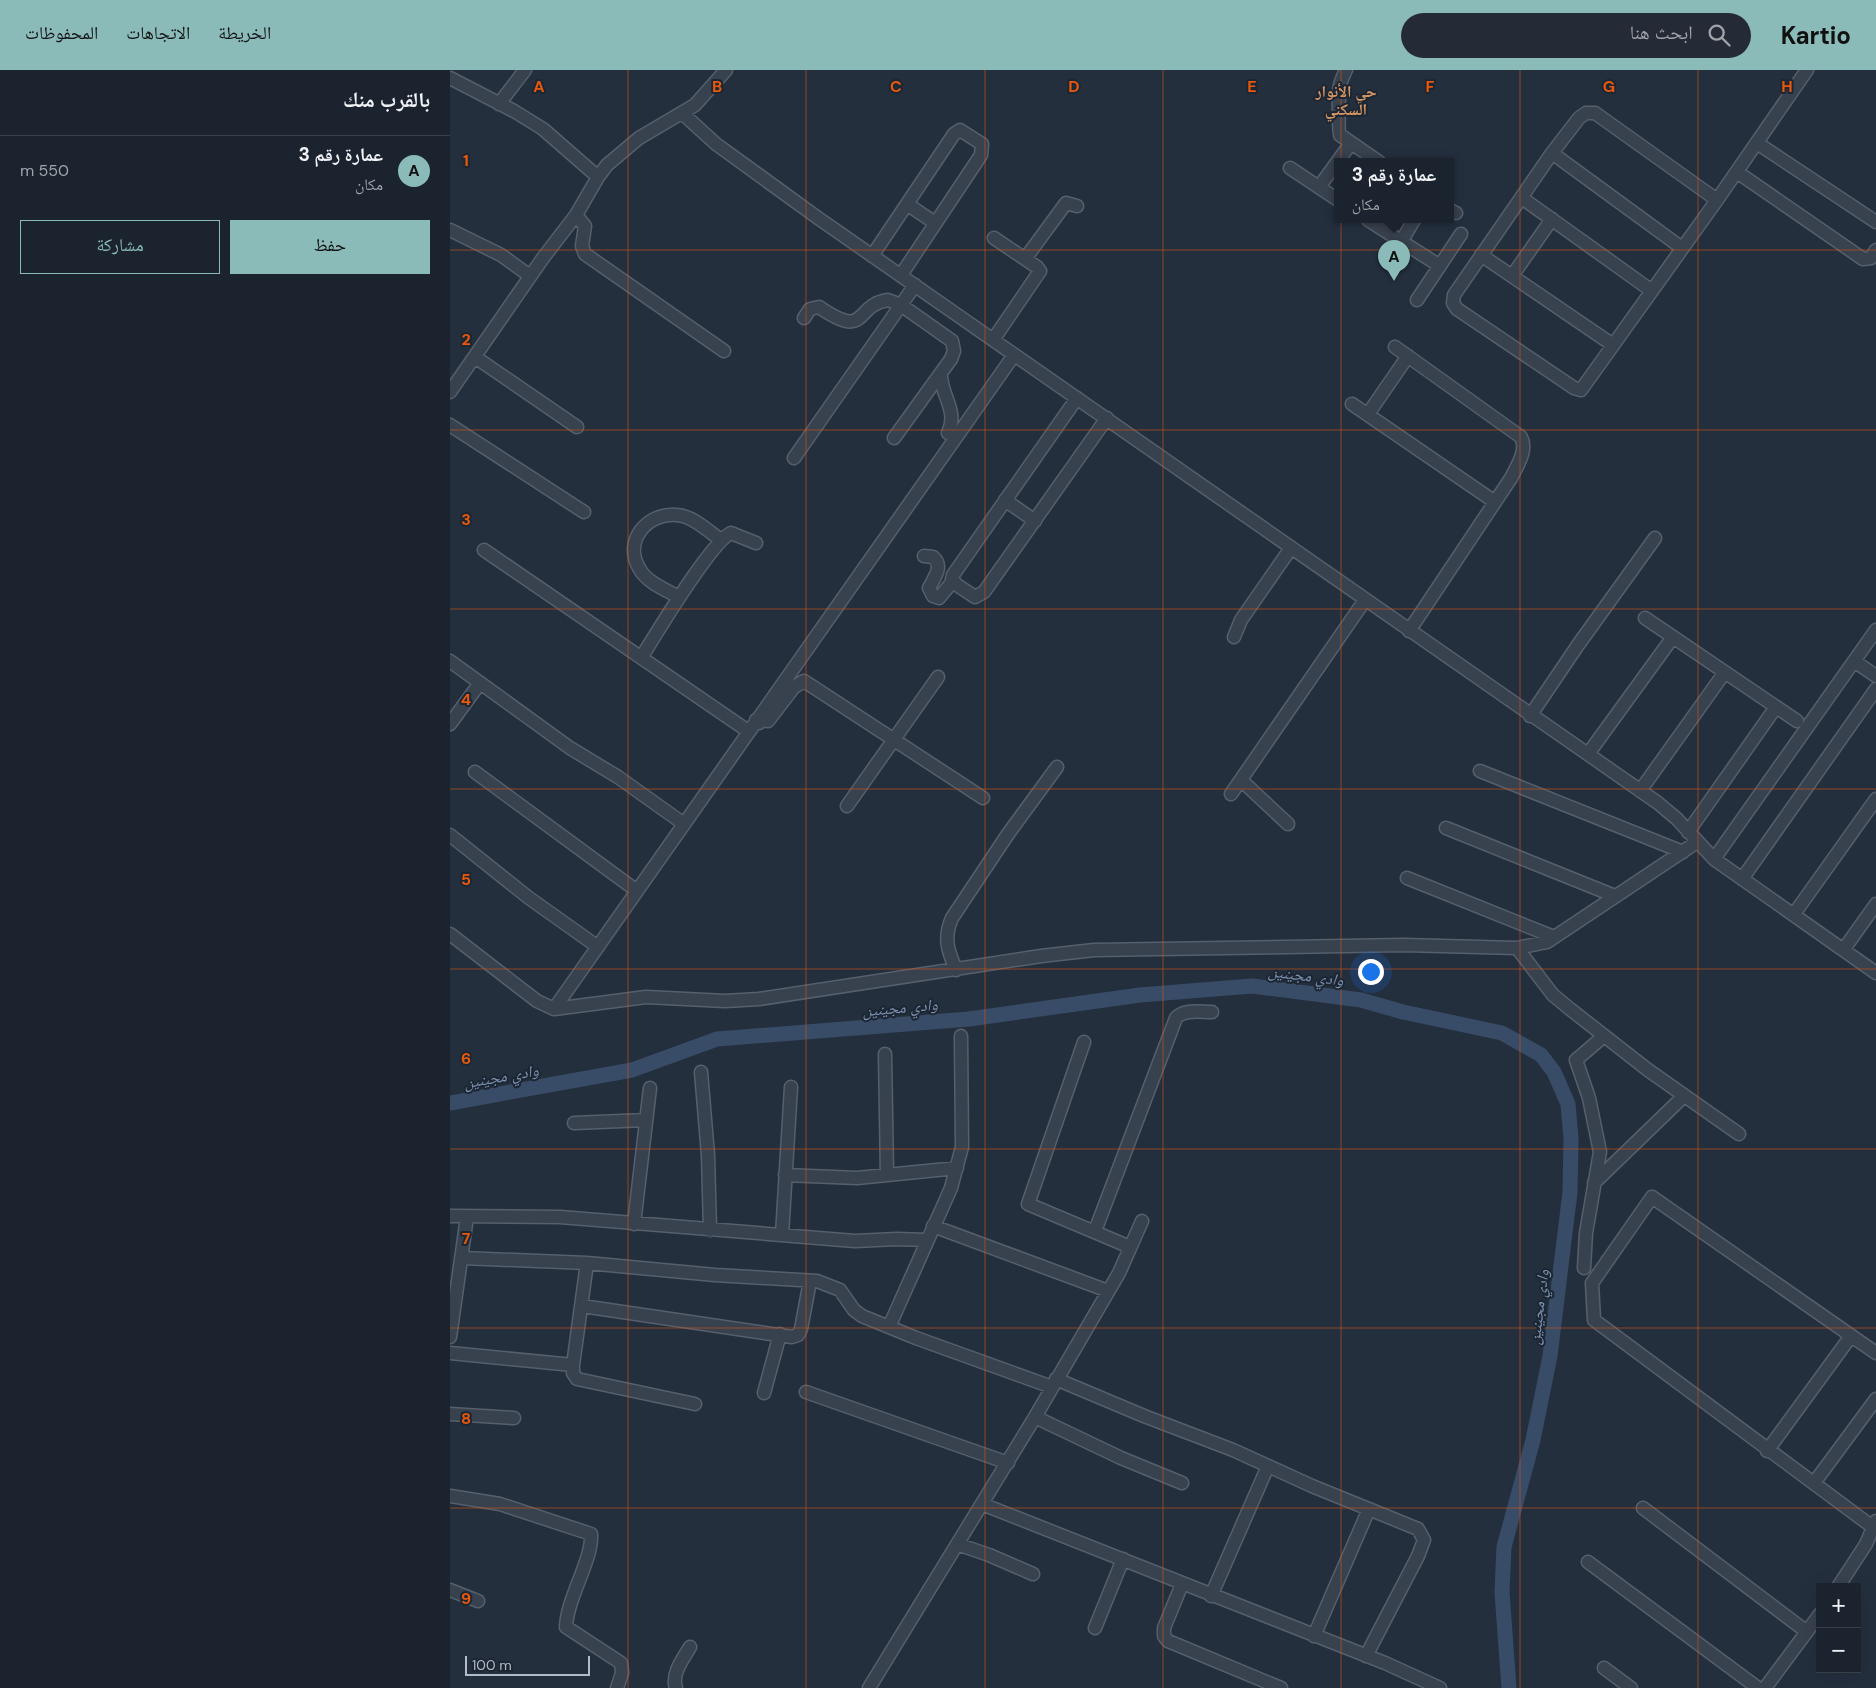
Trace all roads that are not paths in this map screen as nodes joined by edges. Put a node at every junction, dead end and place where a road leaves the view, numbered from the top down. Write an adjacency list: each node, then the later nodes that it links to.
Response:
1 (453, 70): 6 (street)
2 (525, 70): 8 (street)
3 (726, 70): 9 (street)
4 (1807, 70): 10 (street)
5 (1344, 71): 11 (street)
6 (450, 75)
7 (450, 78): 8 (street)
8 (499, 104): 18 (street)
9 (682, 113): 18 (street); 38 (street)
10 (1757, 142): 17 (street); 27 (street)
11 (1351, 143): 13 (street); 14 (street)
12 (1552, 153): 21 (street); 22 (street); 35 (street)
13 (1340, 158)
14 (1373, 158)
15 (1334, 166): 19 (street)
16 (1290, 168): 19 (street)
17 (1737, 172): 22 (street); 36 (street)
18 (598, 177): 25 (street)
19 (1319, 187): 20 (street)
20 (1334, 197)
21 (1522, 198): 26 (street); 37 (street)
22 (1717, 200): 35 (street)
23 (907, 204): 28 (street); 28 (street); 38 (street)
24 (1077, 206): 39 (street)
25 (576, 215): 42 (street); 52 (street)
26 (1552, 220): 43 (street); 45 (street)
27 (1876, 222)
28 (935, 223): 41 (street)
29 (1372, 223): 34 (street)
30 (1412, 223): 34 (street)
31 (450, 230): 42 (street)
32 (1461, 234): 40 (street)
33 (994, 238): 39 (street)
34 (1401, 242): 40 (street)
35 (1682, 248): 45 (street)
36 (1876, 250)
37 (1481, 255): 43 (street); 50 (street)
38 (872, 256): 41 (street)
39 (1025, 259): 49 (street)
40 (1440, 266): 46 (street)
41 (901, 275): 44 (street)
42 (530, 276): 55 (street)
43 (1512, 276): 50 (street)
44 (915, 285): 47 (street); 49 (street)
45 (1652, 291): 50 (street)
46 (1417, 300)
47 (901, 305): 48 (street); 56 (street); 66 (street)
48 (804, 318)
49 (993, 340): 53 (street)
50 (1613, 345)
51 (1395, 347): 54 (street)
52 (724, 351)
53 (1014, 355): 58 (street); 97 (street)
54 (1408, 356): 60 (street); 68 (street)
55 (475, 357): 57 (street); 63 (street)
56 (941, 373): 64 (street); 65 (street)
57 (452, 385)
58 (1077, 398): 61 (street); 67 (street)
59 (1352, 404): 60 (street)
60 (1368, 414): 68 (street)
61 (1107, 418): 70 (street); 74 (street)
62 (450, 425): 69 (street)
63 (577, 427)
64 (948, 433)
65 (894, 438)
66 (794, 458)
67 (1005, 500): 70 (street); 77 (street)
68 (1495, 502): 82 (street)
69 (584, 512)
70 (1034, 520): 77 (street)
71 (1655, 538): 94 (street)
72 (721, 540): 73 (street); 78 (street); 78 (street)
73 (756, 542)
74 (1291, 548): 79 (street); 84 (street)
75 (484, 550): 85 (street)
76 (924, 556): 77 (street)
77 (953, 581)
78 (679, 598): 85 (street)
79 (1365, 600): 82 (street); 103 (street)
80 (1645, 618): 83 (street)
81 (1876, 630): 87 (street)
82 (1409, 631): 94 (street)
83 (1673, 637): 88 (street); 99 (street)
84 (1234, 638)
85 (641, 658): 97 (street)
86 (450, 661): 91 (street)
87 (1854, 661): 89 (street); 116 (street)
88 (1725, 672): 93 (street); 104 (street)
89 (1876, 676)
90 (938, 677): 98 (street)
91 (480, 682): 96 (street); 109 (street)
92 (1876, 689): 118 (street)
93 (1776, 707): 95 (street); 112 (street)
94 (1530, 716): 99 (street)
95 (1797, 721)
96 (450, 724)
97 (752, 726): 98 (street); 109 (street)
98 (893, 739): 106 (street); 108 (street)
99 (1588, 754): 104 (street)
100 (1057, 767): 128 (street)
101 (1480, 771): 115 (street)
102 (475, 772): 119 (street)
103 (1241, 780): 105 (street); 110 (street)
104 (1640, 791): 112 (street)
105 (1231, 794)
106 (983, 798)
107 (1876, 800): 122 (street)
108 (847, 806)
109 (684, 824): 119 (street)
110 (1288, 824)
111 (1446, 828): 120 (street)
112 (1688, 832): 114 (street)
113 (450, 835): 125 (street)
114 (1697, 842): 115 (street); 116 (street)
115 (1683, 852): 120 (street)
116 (1714, 859): 118 (street)
117 (1407, 878): 124 (street)
118 (1742, 879): 122 (street)
119 (637, 891): 125 (street)
120 (1615, 896): 124 (street)
121 (1876, 904): 127 (street)
122 (1794, 914): 127 (street)
123 (450, 934): 130 (street)
124 (1554, 937): 126 (street)
125 (598, 947): 130 (street)
126 (1517, 948): 128 (street); 133 (street)
127 (1844, 949): 129 (street)
128 (956, 970): 130 (street)
129 (1876, 973)
130 (554, 1009)
131 (1212, 1012): 153 (street)
132 (961, 1036): 143 (street)
133 (1604, 1036): 139 (street); 146 (street)
134 (1084, 1042): 153 (street)
135 (885, 1054): 145 (street)
136 (701, 1072): 152 (street)
137 (791, 1087): 144 (street)
138 (650, 1088): 140 (street)
139 (1684, 1096): 142 (street); 146 (street)
140 (646, 1120): 141 (street); 150 (street)
141 (574, 1124)
142 (1739, 1134)
143 (957, 1168): 145 (street); 151 (street)
144 (785, 1175): 145 (street); 154 (street)
145 (887, 1175)
146 (1594, 1184): 159 (street)
147 (450, 1216): 148 (street)
148 (467, 1217): 150 (street); 157 (street)
149 (1142, 1222): 156 (street)
150 (634, 1224): 152 (street)
151 (934, 1226): 155 (street); 161 (street)
152 (710, 1230): 154 (street)
153 (1095, 1231): 156 (street)
154 (782, 1235): 155 (street)
155 (927, 1240): 163 (street)
156 (1130, 1247): 161 (street)
157 (462, 1258): 158 (street); 166 (street)
158 (587, 1263): 160 (street); 162 (street)
159 (1584, 1268)
160 (810, 1281): 163 (street); 164 (street)
161 (1108, 1291): 170 (street)
162 (582, 1306): 164 (street); 169 (street)
163 (889, 1327): 170 (street)
164 (780, 1334): 172 (street)
165 (1851, 1336): 168 (street); 178 (street); 178 (street)
166 (450, 1337)
167 (450, 1353): 169 (street)
168 (1876, 1353)
169 (572, 1365): 174 (street)
170 (1054, 1383): 176 (street); 180 (street)
171 (806, 1392): 179 (street)
172 (764, 1393)
173 (1876, 1399): 182 (street)
174 (695, 1404)
175 (450, 1414): 177 (street)
176 (1035, 1417): 179 (street); 181 (street)
177 (514, 1418)
178 (1768, 1450): 182 (street)
179 (1008, 1463): 184 (street)
180 (1268, 1466): 186 (street); 195 (street)
181 (1182, 1483)
182 (1814, 1483): 187 (street)
183 (450, 1496): 204 (street)
184 (982, 1504): 188 (street); 189 (street)
185 (1643, 1508): 199 (street)
186 (1368, 1509): 200 (street); 202 (street)
187 (1875, 1525): 192 (street)
188 (957, 1544): 191 (street); 206 (street)
189 (1123, 1560): 193 (street); 198 (street)
190 (1588, 1562): 210 (street)
191 (1033, 1574)
192 (1840, 1583)
193 (1182, 1584): 195 (street); 207 (street)
194 (450, 1590): 196 (street)
195 (1212, 1596): 200 (street)
196 (478, 1600)
197 (1816, 1620): 199 (street)
198 (1095, 1628)
199 (1808, 1632): 211 (street)
200 (1314, 1636): 202 (street)
201 (690, 1647): 205 (street)
202 (1366, 1656): 208 (street)
203 (1604, 1668): 209 (street)
204 (617, 1688)
205 (676, 1688)
206 (868, 1688)
207 (1281, 1688)
208 (1440, 1688)
209 (1630, 1688)
210 (1758, 1688)
211 (1765, 1688)

